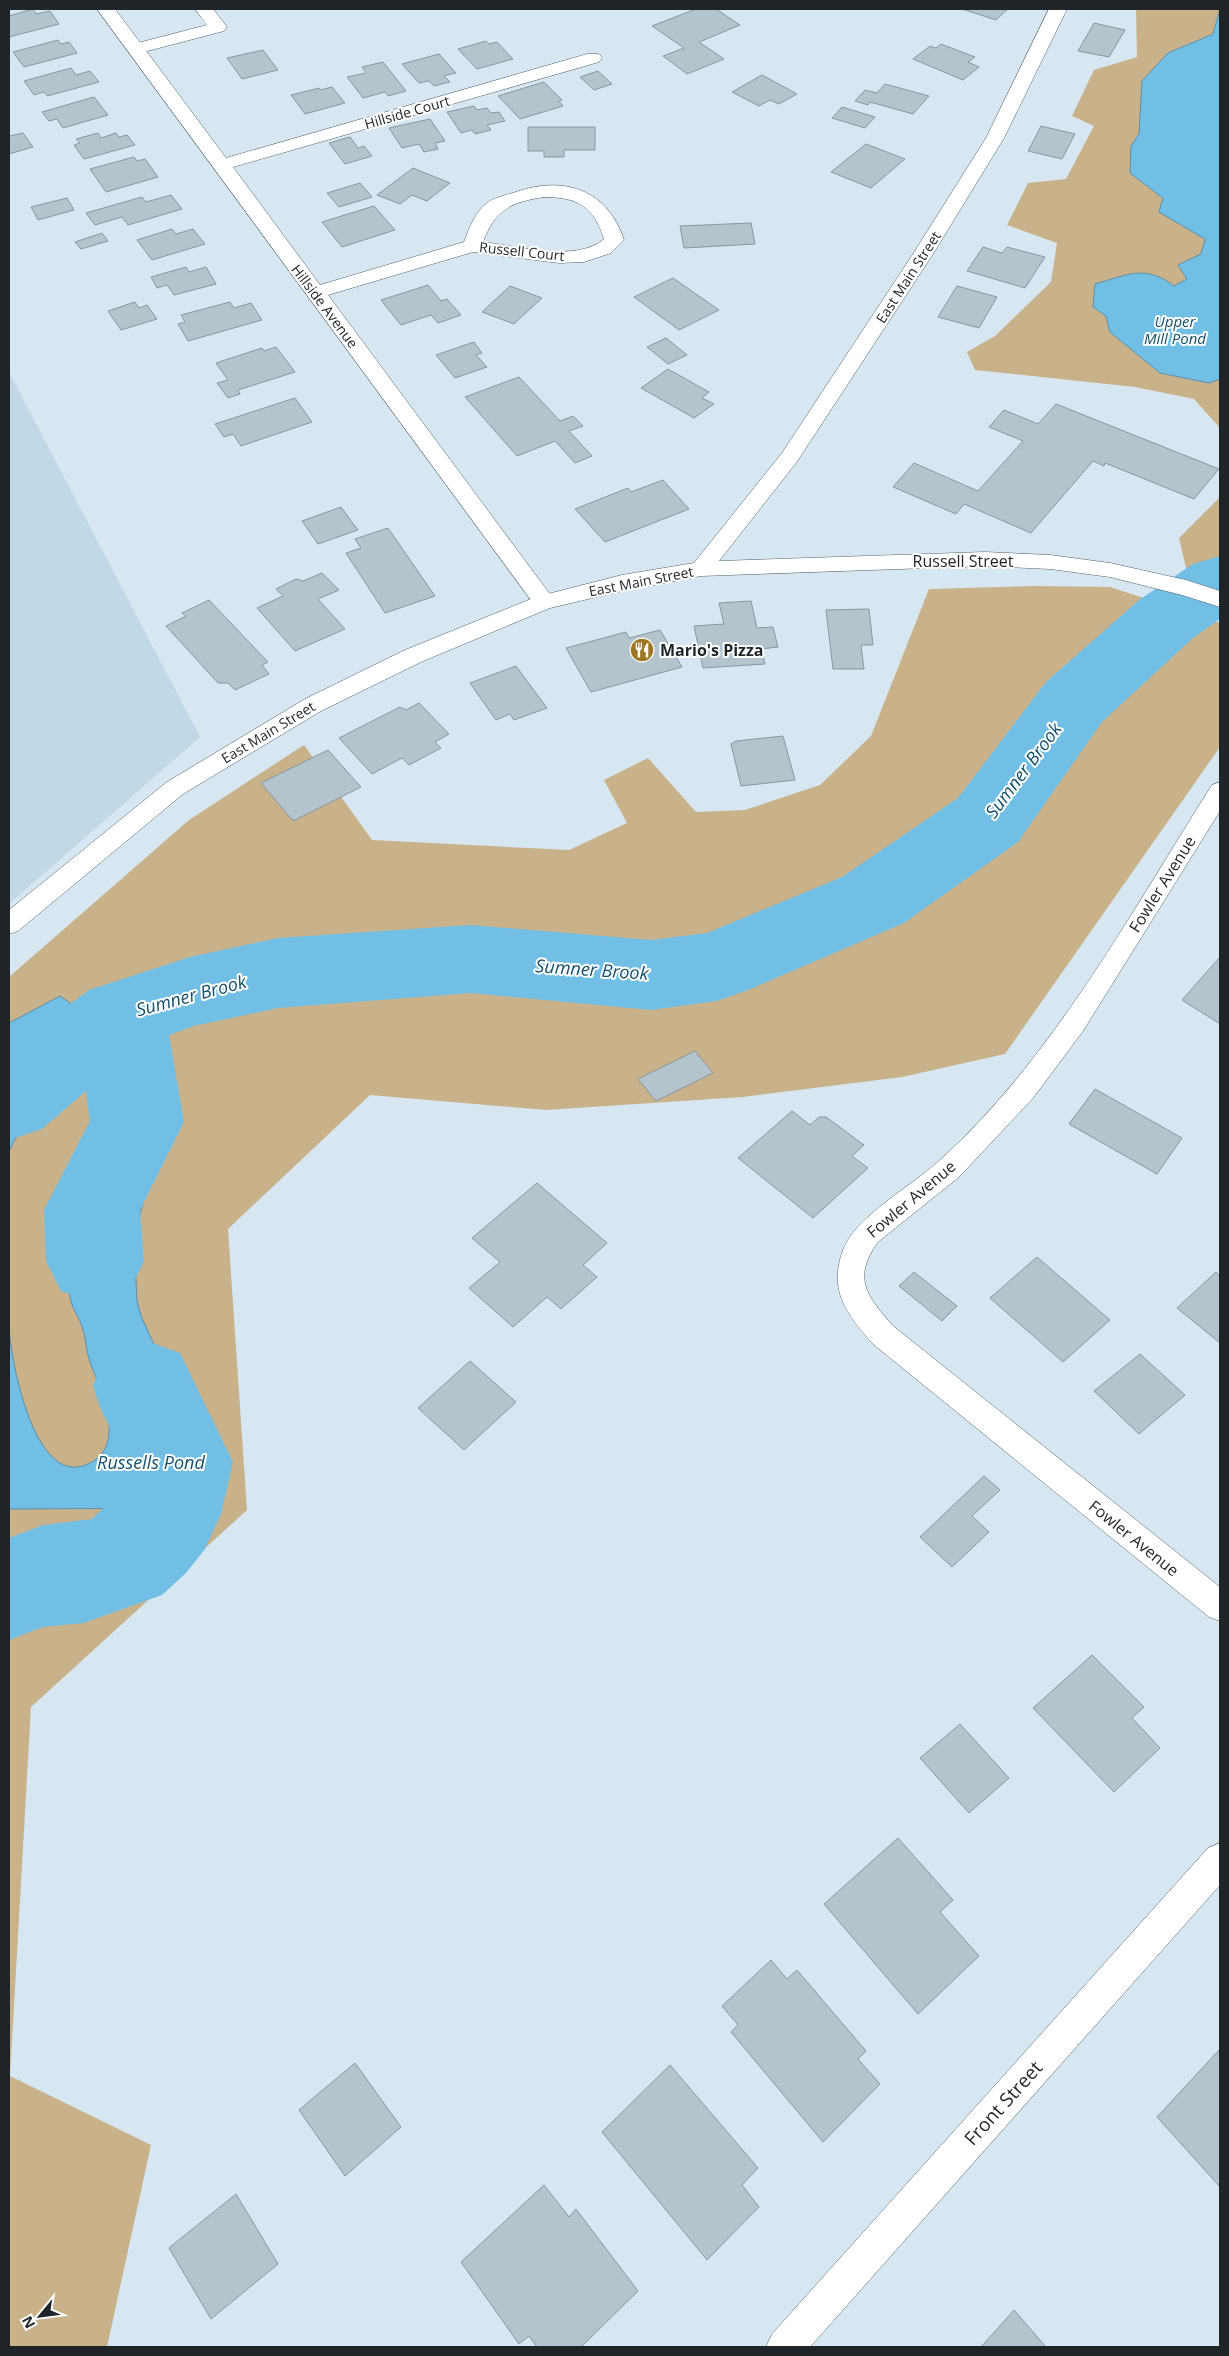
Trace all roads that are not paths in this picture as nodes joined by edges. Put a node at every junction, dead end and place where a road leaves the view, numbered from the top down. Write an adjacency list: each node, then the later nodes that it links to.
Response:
1 (106, 9): 4 (street, Hillside Avenue)
2 (204, 9): 4 (street)
3 (1058, 9): 9 (street, East Main Street)
4 (136, 49): 6 (street, Hillside Avenue)
5 (593, 58): 6 (street, Hillside Court)
6 (220, 165): 8 (street, Hillside Avenue)
7 (472, 246): 7 (street, Russell Court); 8 (street, Russell Court)
8 (315, 293): 11 (street, Hillside Avenue)
9 (701, 569): 10 (street, Russell Street); 11 (street, East Main Street)
10 (1220, 599)
11 (544, 602): 13 (street, East Main Street)
12 (1220, 791): 14 (street, Fowler Avenue)
13 (9, 924)
14 (1220, 1606)
15 (1220, 1860): 16 (street, Front Street)
16 (785, 2347)

